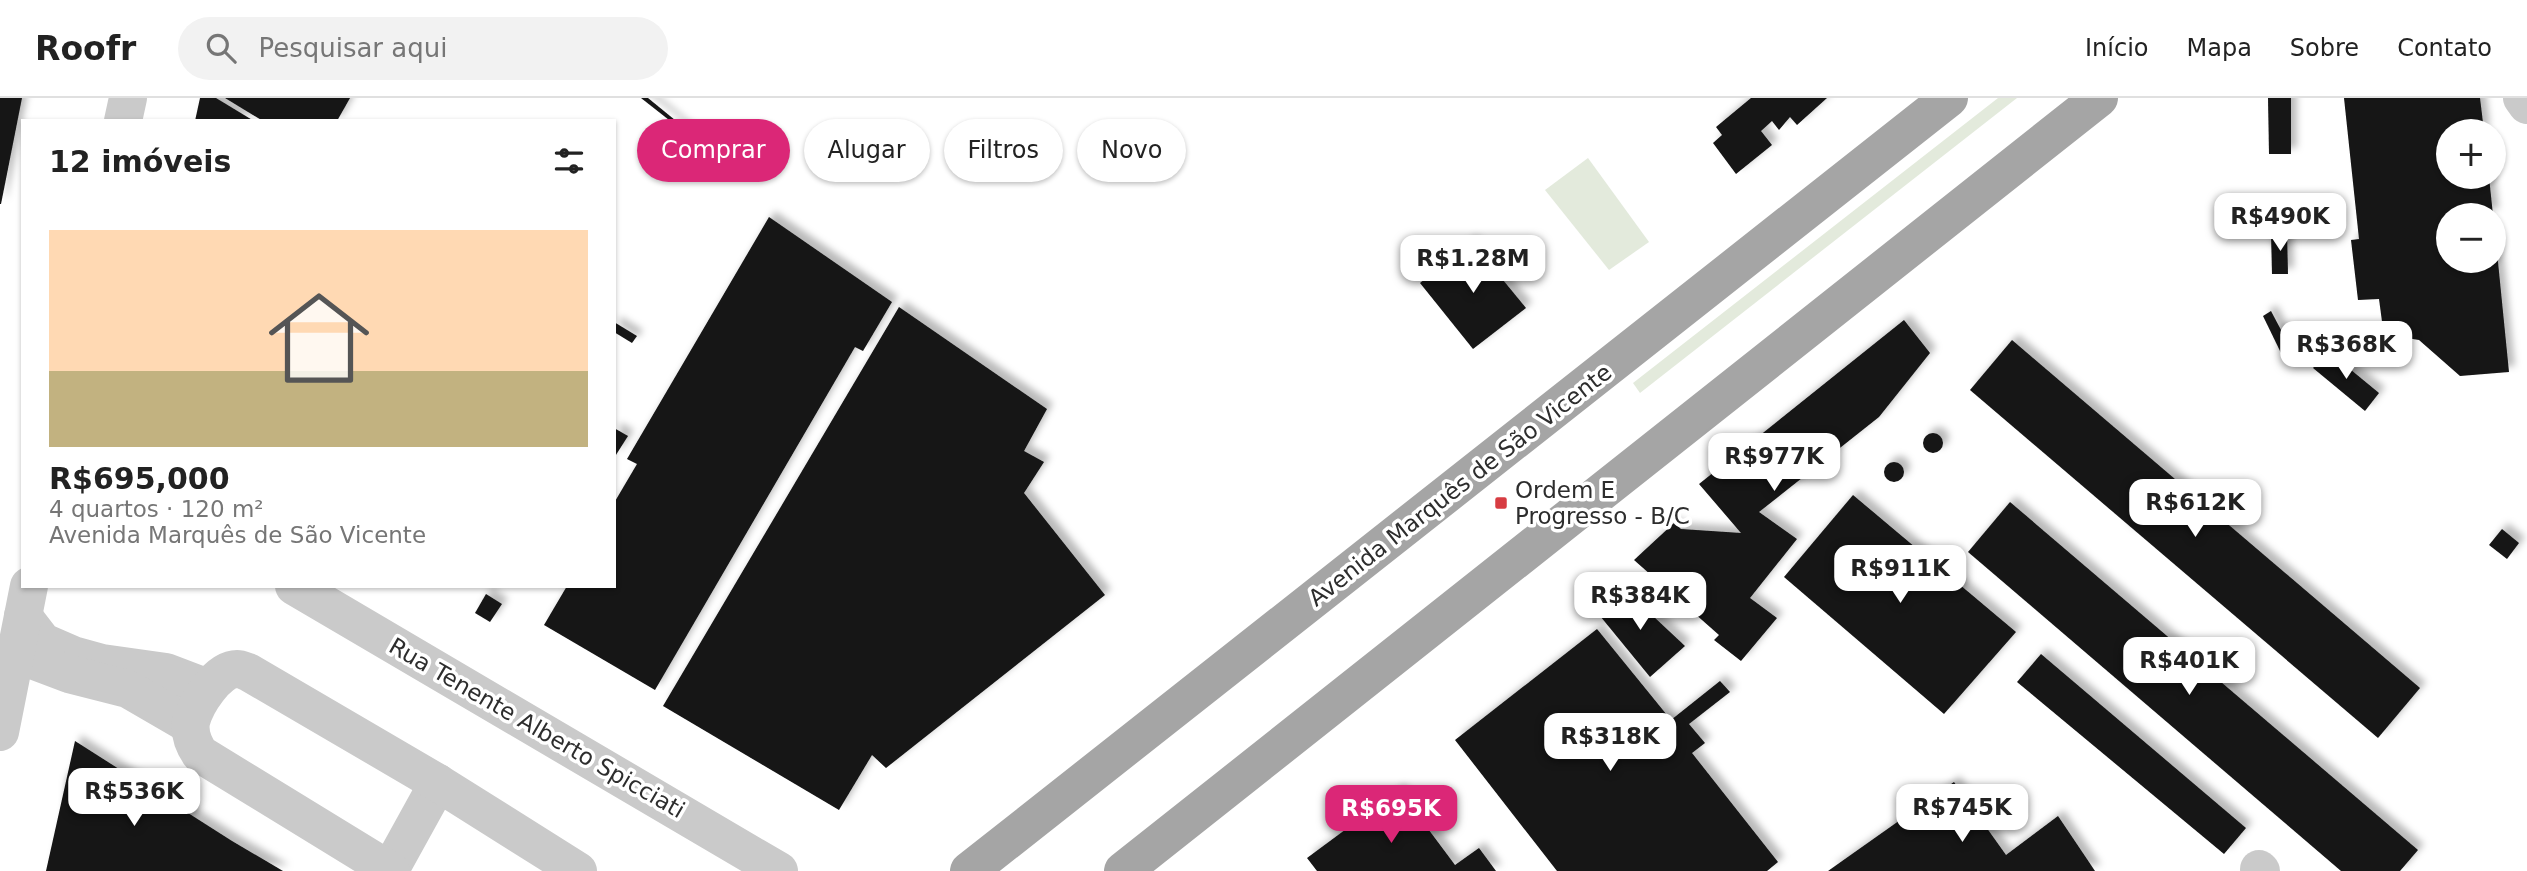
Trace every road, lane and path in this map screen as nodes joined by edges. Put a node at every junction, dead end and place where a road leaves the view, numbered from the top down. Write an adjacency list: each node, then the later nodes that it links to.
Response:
1 (128, 98): 6 (street)
2 (1949, 98): 17 (main road, Avenida Marquês de São Vicente)
3 (2099, 98): 18 (main road)
4 (2522, 98): 5 (street)
5 (2527, 105)
6 (123, 119)
7 (297, 588): 16 (street, Rua Tenente Alberto Spicciati)
8 (26, 601): 9 (street); 10 (street)
9 (16, 654): 11 (street); 12 (street)
10 (208, 688): 11 (street); 13 (street)
11 (190, 724): 14 (street)
12 (0, 732)
13 (438, 783): 14 (street); 15 (street)
14 (390, 870)
15 (578, 871)
16 (779, 871)
17 (969, 871)
18 (1123, 871)

